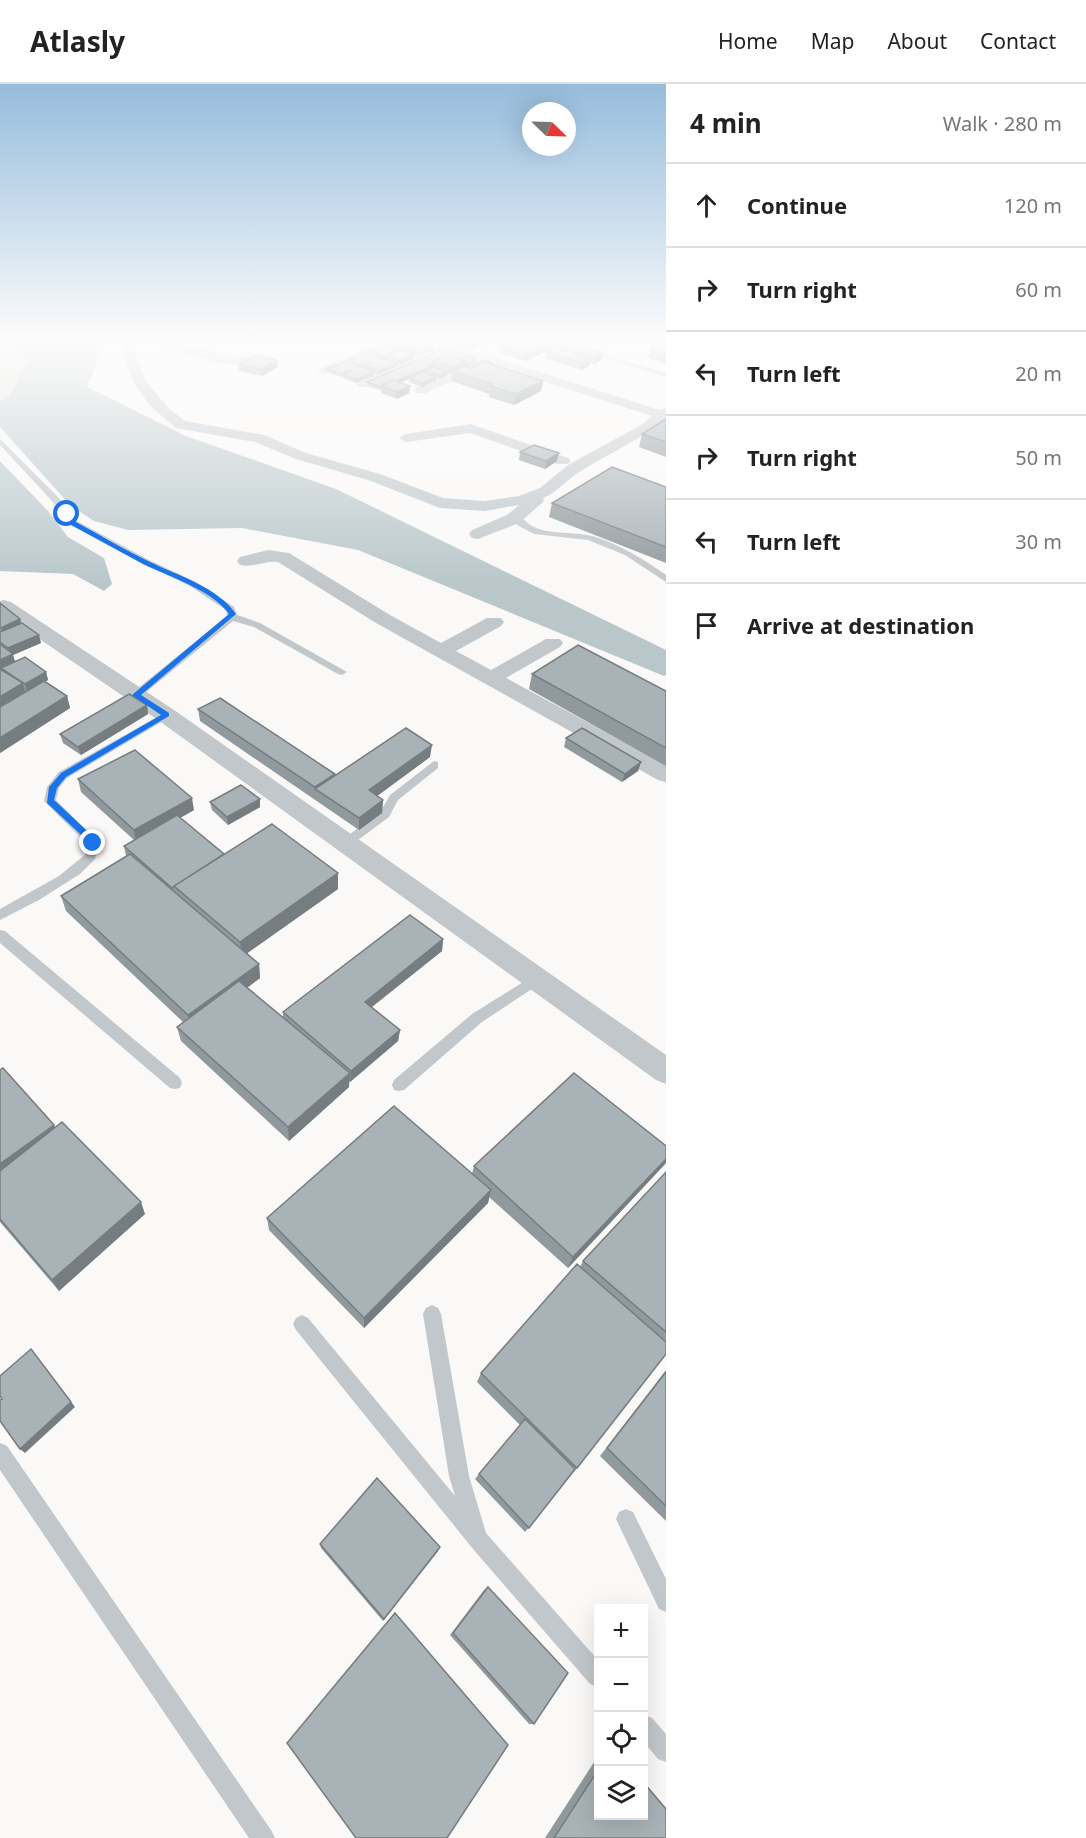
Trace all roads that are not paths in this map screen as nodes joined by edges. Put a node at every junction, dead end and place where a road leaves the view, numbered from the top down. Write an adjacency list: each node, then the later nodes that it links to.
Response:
1 (175, 422): 6 (street)
2 (657, 422): 5 (street)
3 (406, 438): 5 (street)
4 (0, 441): 12 (lane)
5 (578, 466): 6 (street)
6 (546, 491): 7 (street)
7 (517, 516): 8 (street); 10 (lane)
8 (478, 534)
9 (246, 561): 15 (street)
10 (666, 579)
11 (2, 605): 18 (street)
12 (232, 617): 16 (lane); 18 (lane)
13 (494, 622): 15 (street)
14 (553, 643): 17 (street)
15 (441, 651): 17 (street)
16 (342, 672)
17 (492, 678): 21 (street)
18 (136, 695): 19 (street)
19 (166, 715): 22 (street); 23 (lane)
20 (434, 765): 22 (lane)
21 (666, 775)
22 (346, 843): 25 (street)
23 (0, 915)
24 (0, 935): 27 (lane)
25 (536, 979): 26 (street); 28 (lane)
26 (666, 1071)
27 (175, 1083)
28 (399, 1085)
29 (432, 1314): 33 (lane)
30 (302, 1324): 33 (lane)
31 (0, 1453): 38 (lane)
32 (626, 1519): 34 (lane)
33 (480, 1542): 35 (lane)
34 (666, 1602)
35 (594, 1671)
36 (648, 1731): 37 (lane)
37 (666, 1751)
38 (263, 1838)

